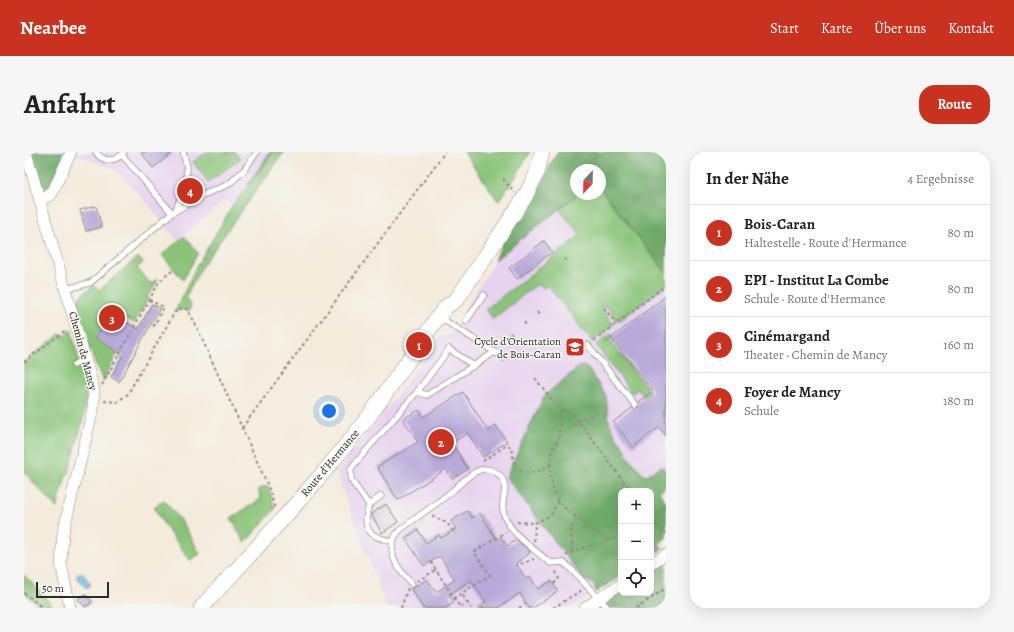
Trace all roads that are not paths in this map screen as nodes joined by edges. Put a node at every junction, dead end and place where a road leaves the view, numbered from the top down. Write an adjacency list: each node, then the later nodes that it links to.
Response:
1 (26, 152): 10 (street, Chemin de Mancy)
2 (71, 152): 10 (street)
3 (96, 152): 6 (lane)
4 (183, 152): 8 (lane)
5 (257, 152): 9 (lane)
6 (123, 153): 11 (lane)
7 (542, 154): 14 (main road, Route d'Hermance); 14 (main road, Route d'Hermance)
8 (186, 184): 9 (lane); 11 (lane)
9 (203, 195): 11 (lane)
10 (41, 199): 12 (street, Chemin de Mancy)
11 (174, 212): 12 (lane)
12 (66, 289): 18 (street, Chemin de Mancy)
13 (484, 295): 15 (lane)
14 (442, 312): 17 (lane); 33 (main road, Route d'Hermance)
15 (466, 321)
16 (588, 345): 23 (lane)
17 (495, 352): 19 (lane); 21 (lane)
18 (85, 357): 20 (lane); 32 (street, Chemin de Mancy)
19 (504, 358)
20 (74, 365)
21 (474, 366): 22 (lane); 22 (lane)
22 (417, 392): 25 (lane)
23 (635, 405)
24 (381, 496): 25 (lane)
25 (369, 505): 26 (lane)
26 (392, 541): 29 (lane); 31 (lane)
27 (666, 554): 28 (street)
28 (654, 562)
29 (412, 584)
30 (618, 586): 31 (street)
31 (599, 599): 34 (street); 35 (lane)
32 (70, 608)
33 (201, 608)
34 (585, 608)
35 (608, 608)

